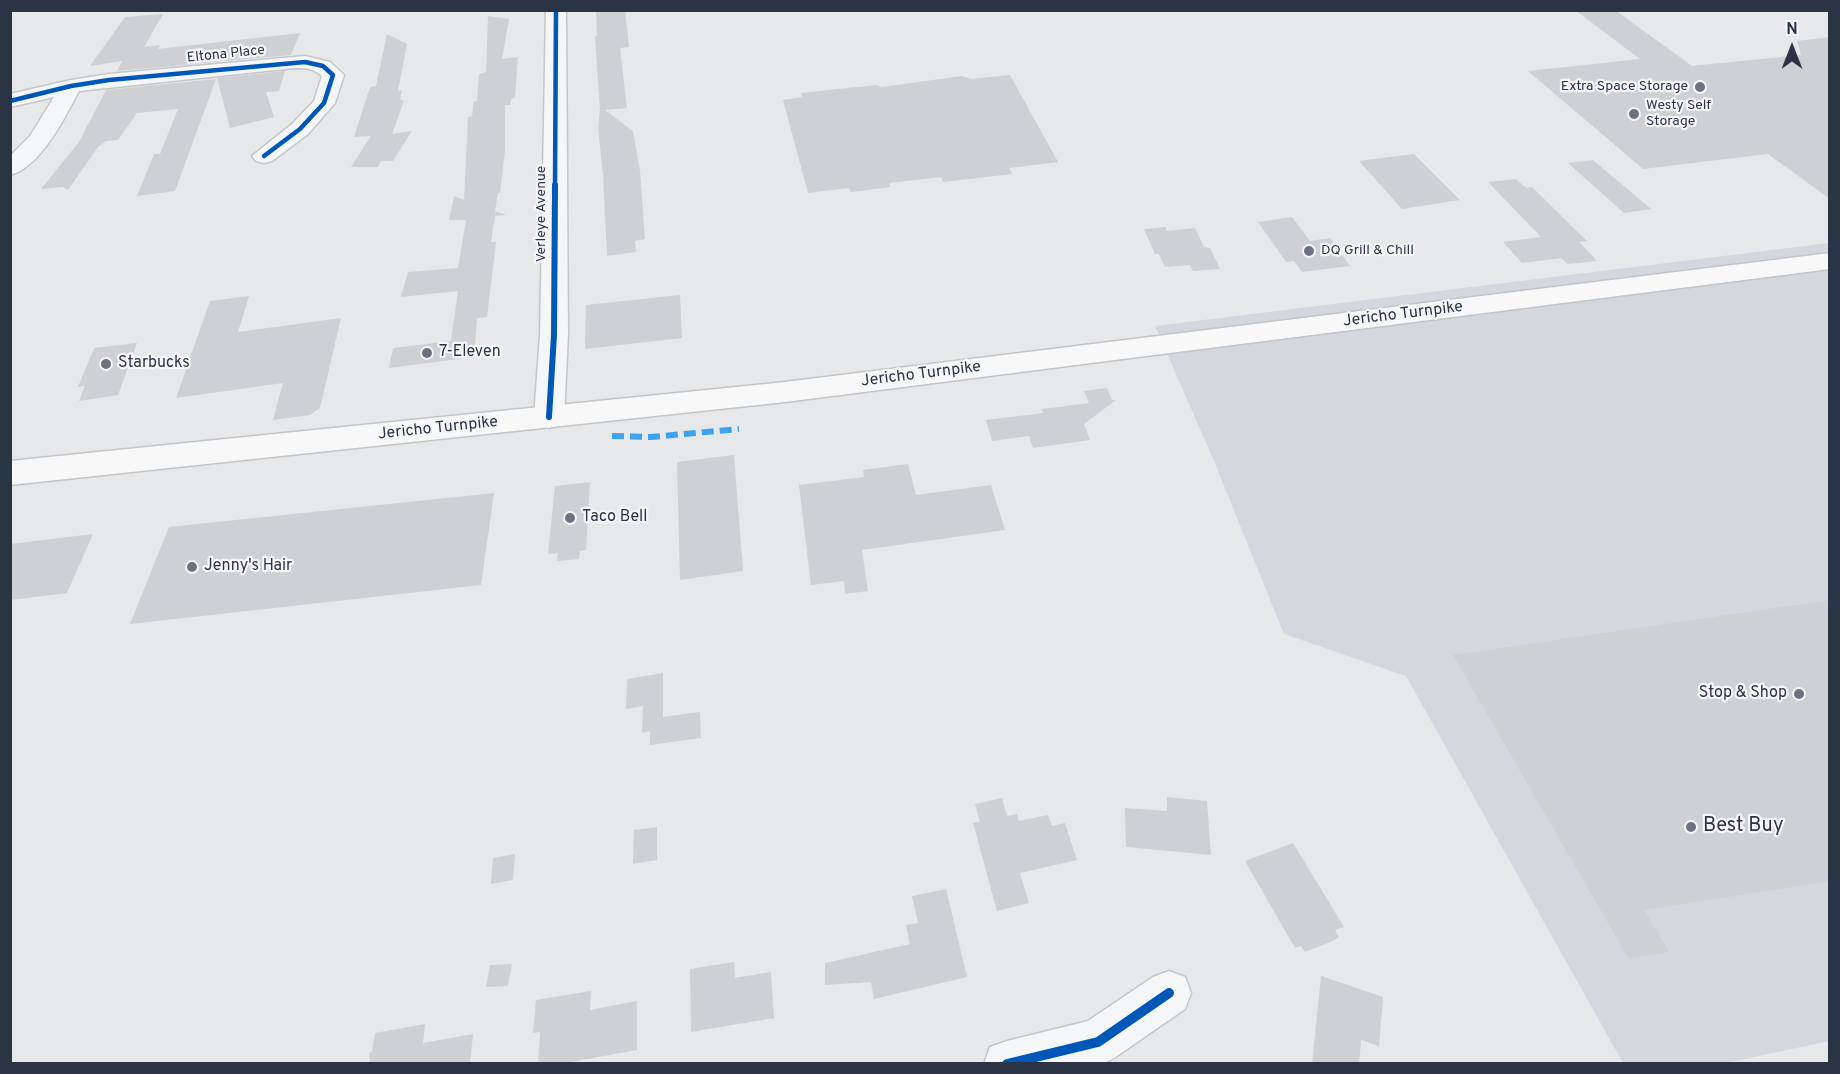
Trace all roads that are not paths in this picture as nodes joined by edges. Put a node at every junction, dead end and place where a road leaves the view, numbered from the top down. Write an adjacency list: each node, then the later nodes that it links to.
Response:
1 (556, 10): 7 (street, Verleye Avenue)
2 (71, 86): 3 (street, Eltona Place); 4 (street, Eltona Place); 5 (street)
3 (10, 101)
4 (264, 156)
5 (10, 168)
6 (1830, 261): 7 (main road, Jericho Turnpike)
7 (549, 417): 8 (main road, Jericho Turnpike)
8 (10, 473)
9 (1169, 993): 10 (street)
10 (1007, 1064)

